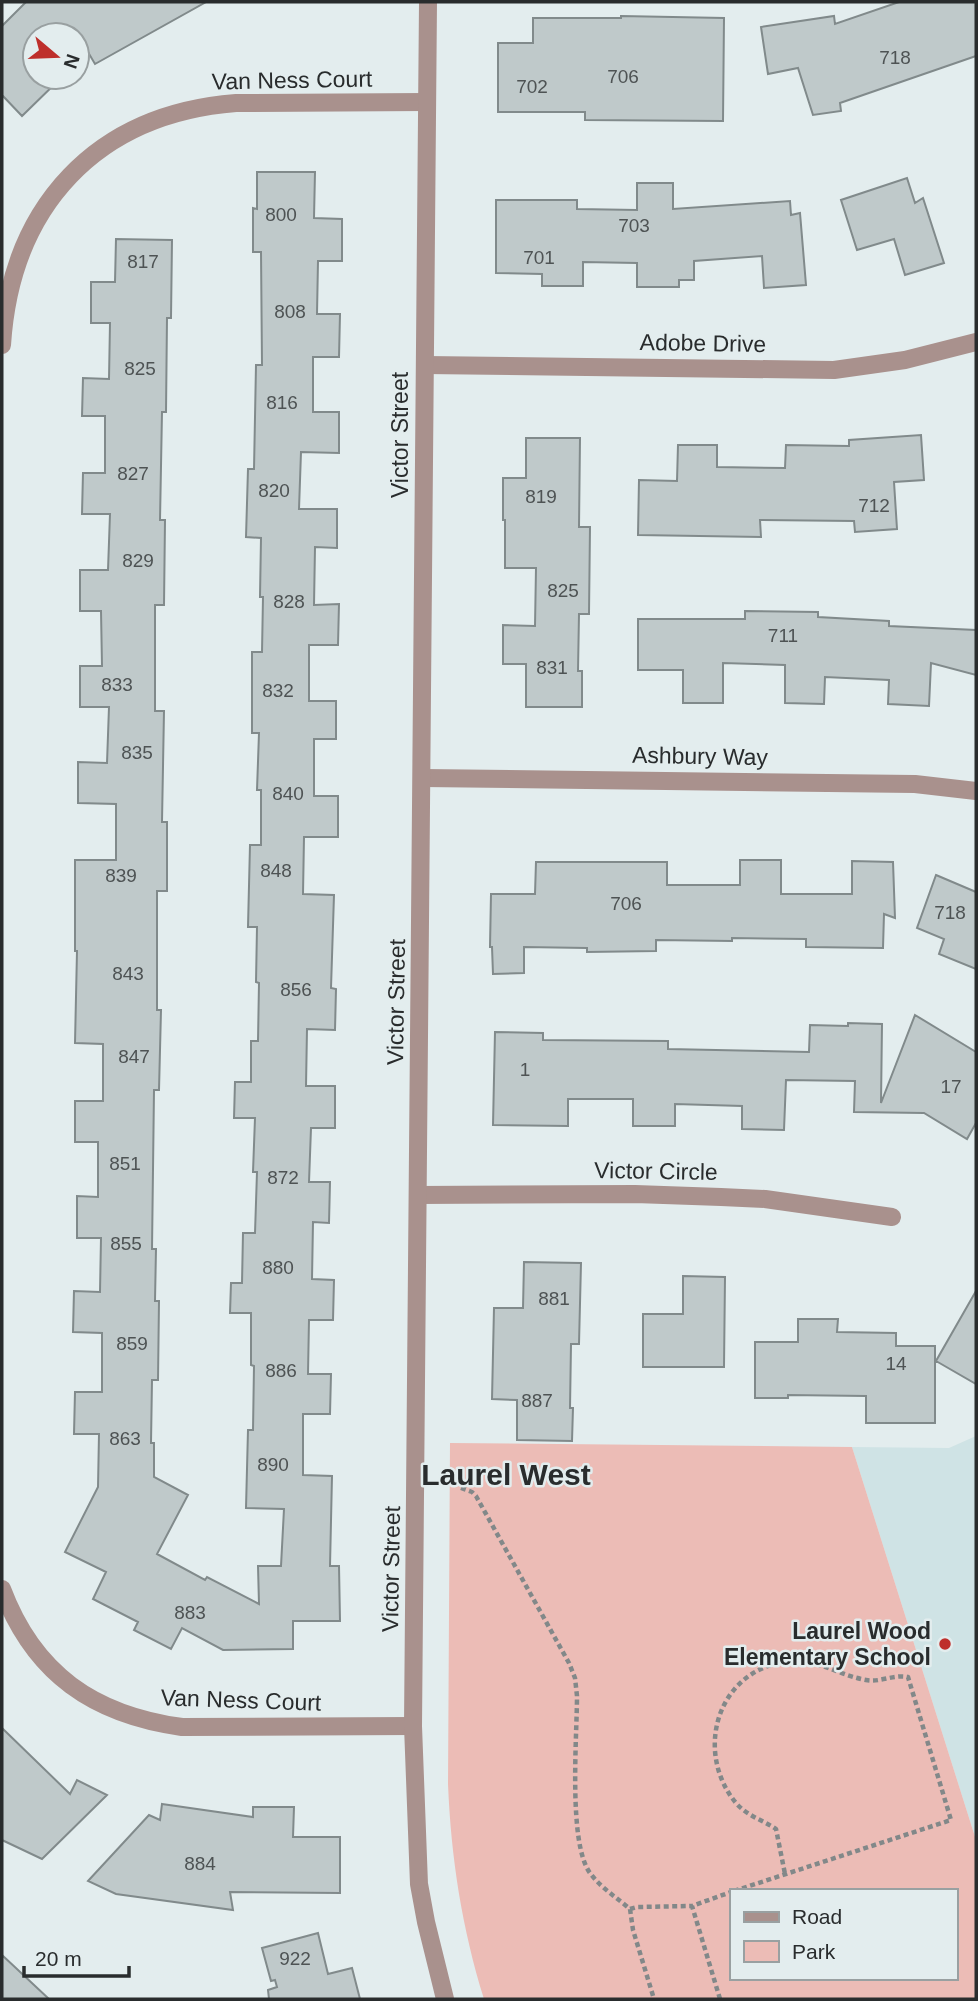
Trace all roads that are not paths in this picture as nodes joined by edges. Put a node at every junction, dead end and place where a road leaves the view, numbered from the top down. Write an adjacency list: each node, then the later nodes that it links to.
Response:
1 (428, 2): 2 (street, Victor Street)
2 (427, 102): 4 (street, Van Ness Court); 5 (street, Victor Street)
3 (976, 342): 5 (street, Adobe Drive)
4 (2, 345)
5 (425, 366): 6 (street, Victor Street)
6 (422, 778): 7 (street, Ashbury Way); 8 (street, Victor Street)
7 (976, 791)
8 (418, 1195): 9 (street, Victor Circle); 11 (street, Victor Street)
9 (892, 1216)
10 (2, 1589): 11 (street, Van Ness Court)
11 (413, 1726): 12 (street, Victor Street)
12 (445, 1999)

